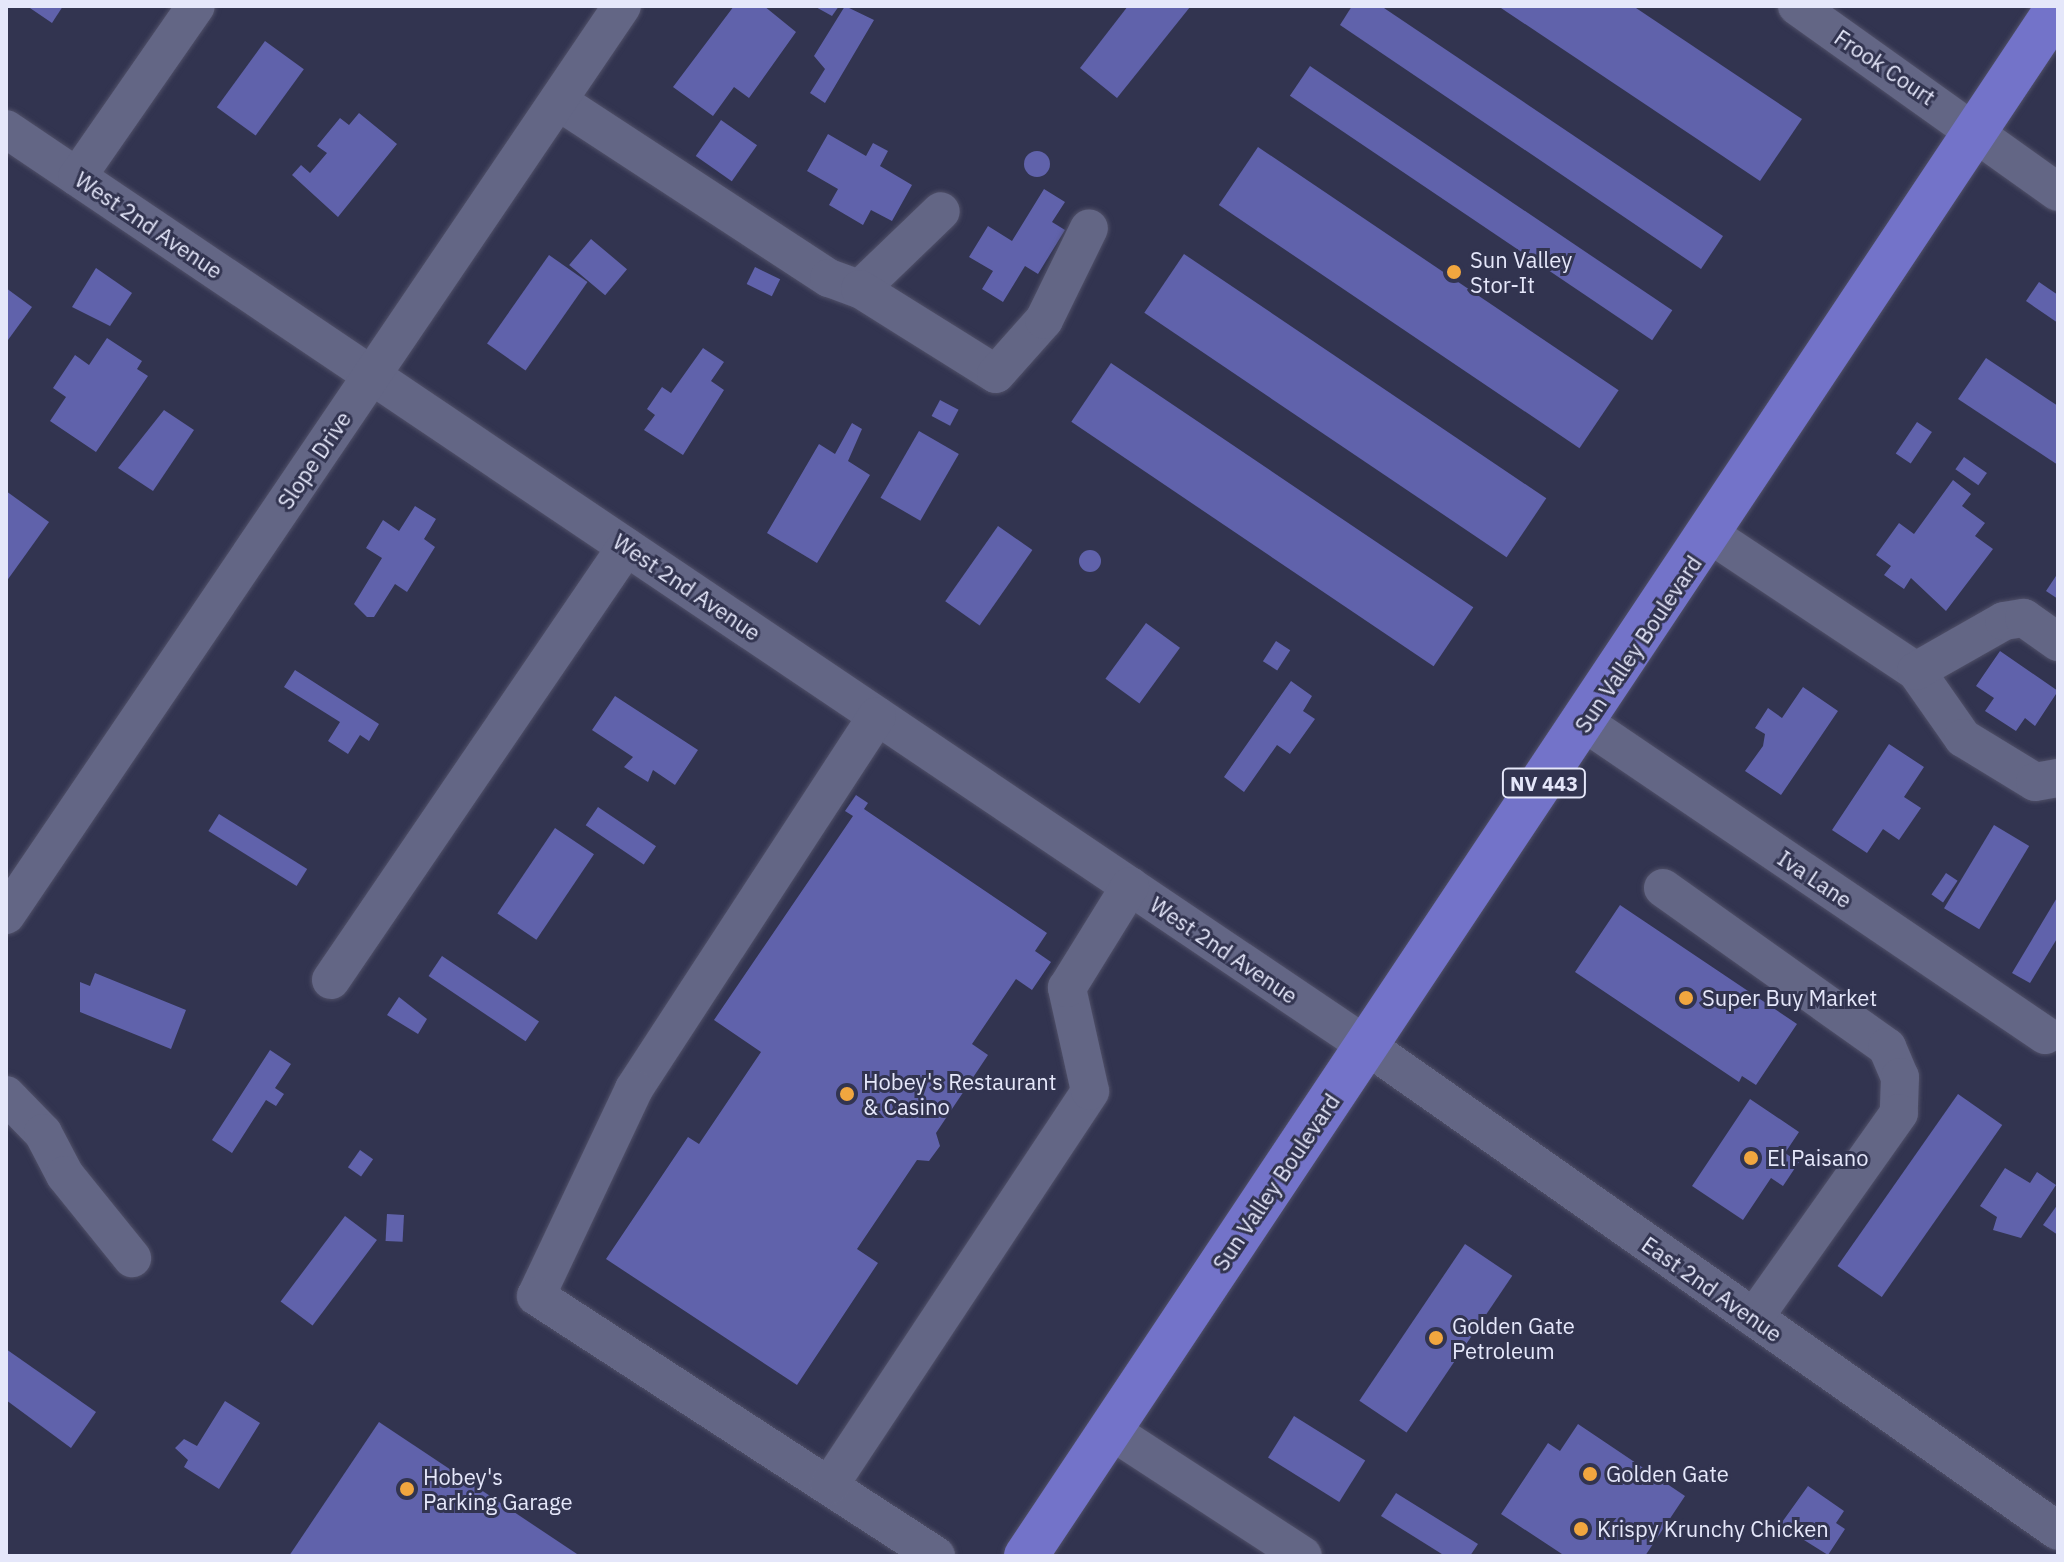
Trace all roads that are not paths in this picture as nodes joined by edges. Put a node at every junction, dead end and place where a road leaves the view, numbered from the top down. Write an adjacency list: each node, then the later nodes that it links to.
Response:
1 (196, 6): 8 (street)
2 (622, 6): 5 (street, Slope Drive)
3 (1797, 6): 6 (street, Frook Court)
4 (2058, 7): 6 (main road, Sun Valley Boulevard / NV 443)
5 (558, 101): 12 (street); 13 (street, Slope Drive)
6 (1974, 128): 9 (street, Frook Court); 14 (main road, Sun Valley Boulevard / NV 443)
7 (6, 129): 8 (street, West 2nd Avenue)
8 (77, 177): 13 (street, West 2nd Avenue)
9 (2058, 192)
10 (941, 211): 12 (street)
11 (1089, 228): 12 (street)
12 (860, 289)
13 (372, 375): 15 (street, West 2nd Avenue); 23 (street, Slope Drive)
14 (1711, 535): 17 (street); 19 (main road, Sun Valley Boulevard / NV 443)
15 (626, 547): 18 (street, West 2nd Avenue); 24 (street)
16 (2058, 642): 17 (street)
17 (1916, 671): 20 (street)
18 (877, 716): 21 (street, West 2nd Avenue); 31 (street)
19 (1585, 723): 25 (street, Iva Lane); 26 (main road, Sun Valley Boulevard / NV 443)
20 (2058, 778)
21 (1130, 886): 26 (street, West 2nd Avenue); 31 (street)
22 (1663, 888): 29 (street)
23 (6, 915)
24 (331, 980)
25 (2045, 1035)
26 (1367, 1046): 29 (street, East 2nd Avenue); 30 (main road, Sun Valley Boulevard / NV 443)
27 (6, 1095): 28 (street)
28 (132, 1258)
29 (1754, 1318): 32 (street, East 2nd Avenue)
30 (1110, 1430): 34 (main road, Sun Valley Boulevard / NV 443); 35 (street)
31 (829, 1486): 33 (street)
32 (2058, 1531)
33 (936, 1556)
34 (1026, 1556)
35 (1303, 1556)

